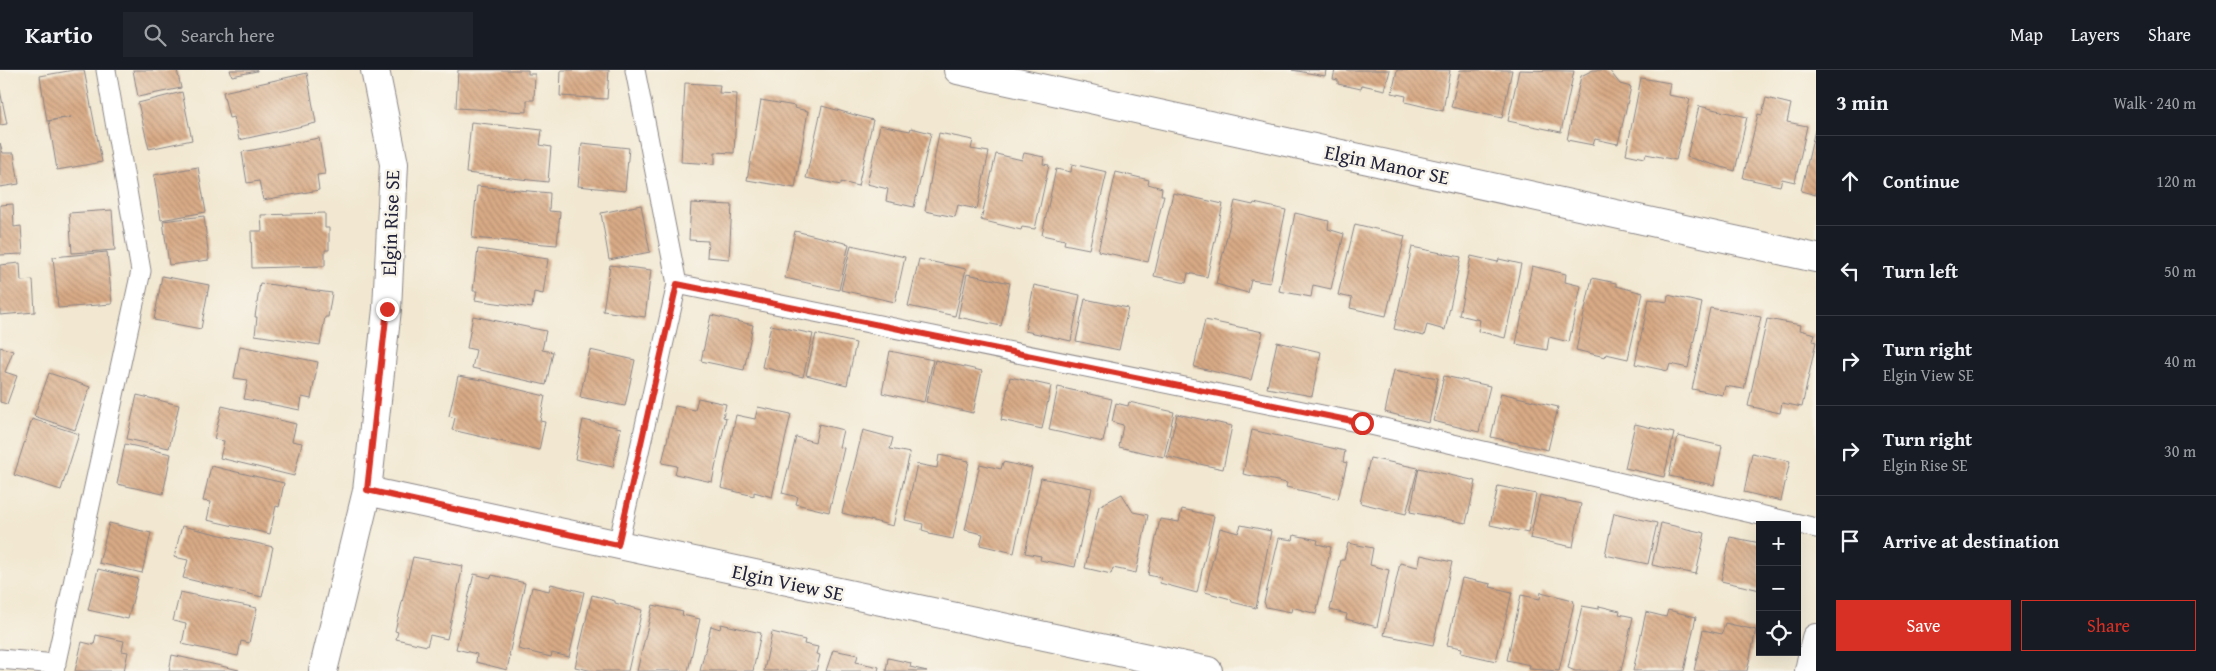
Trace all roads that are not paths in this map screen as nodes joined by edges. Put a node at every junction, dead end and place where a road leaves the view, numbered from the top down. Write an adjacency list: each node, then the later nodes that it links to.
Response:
1 (106, 70): 12 (lane)
2 (375, 70): 7 (street, Elgin Rise SE)
3 (635, 70): 6 (lane)
4 (958, 70): 5 (street, Elgin Manor SE)
5 (1816, 258)
6 (677, 284): 8 (lane); 9 (lane)
7 (367, 490): 9 (street, Elgin View SE); 13 (street, Elgin Rise SE)
8 (1816, 528)
9 (618, 545): 14 (street, Elgin View SE)
10 (1816, 638): 15 (street)
11 (0, 659): 12 (lane)
12 (55, 668)
13 (323, 671)
14 (1208, 671)
15 (1808, 671)

